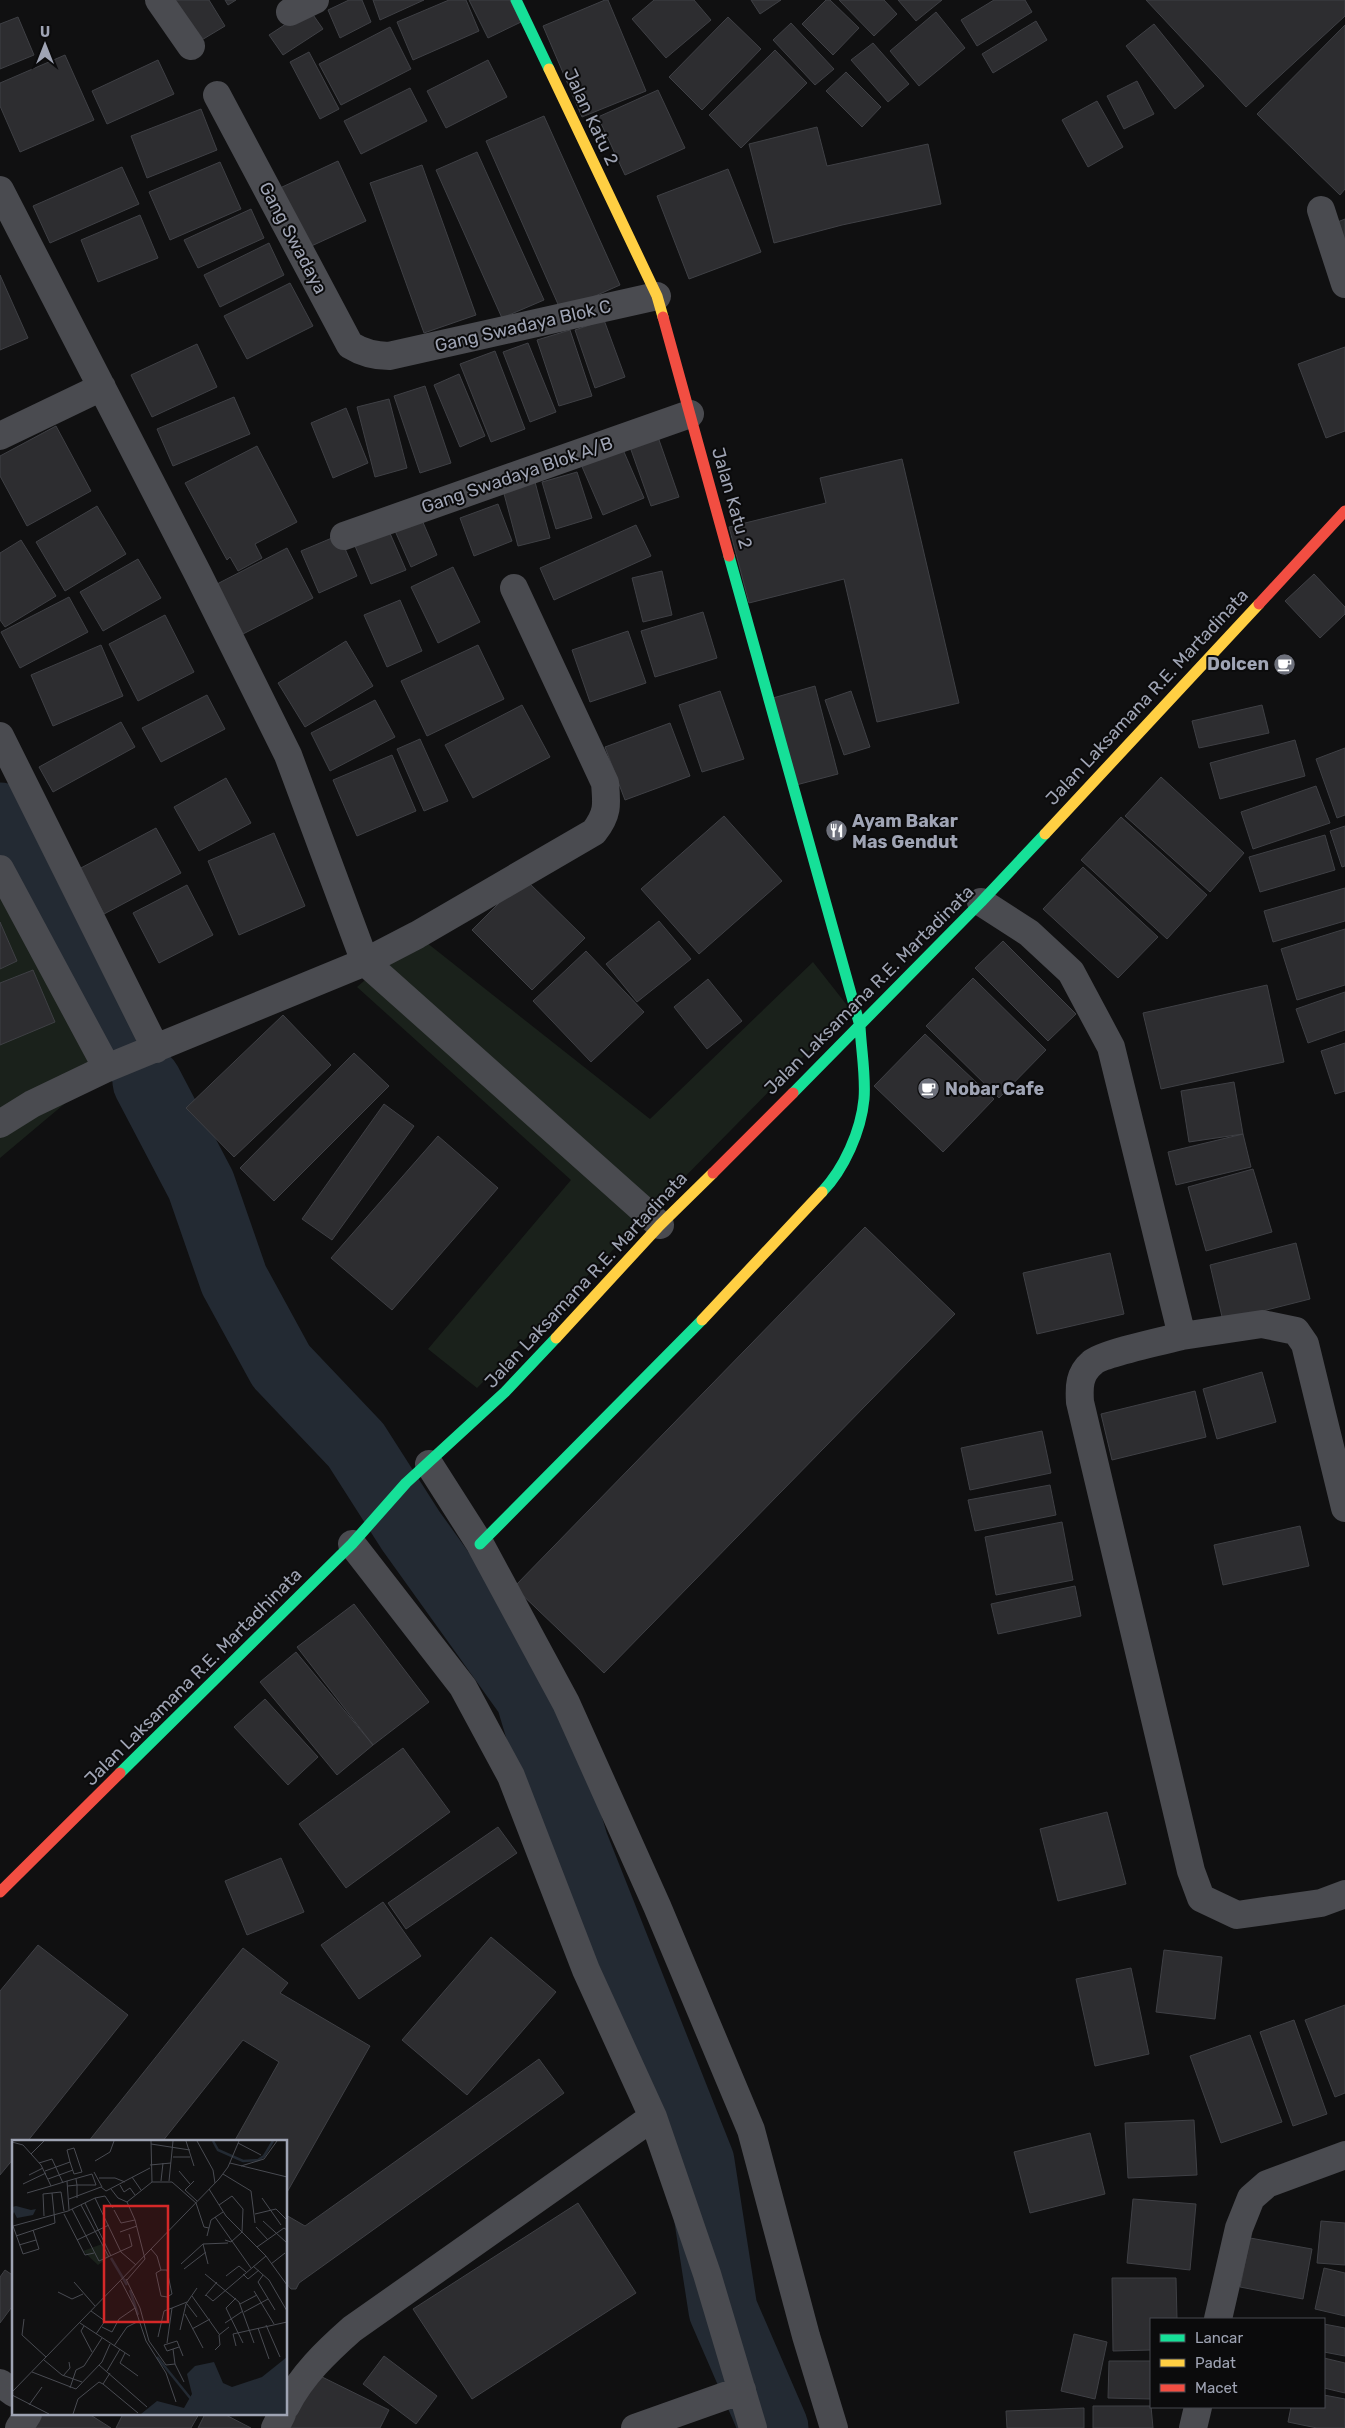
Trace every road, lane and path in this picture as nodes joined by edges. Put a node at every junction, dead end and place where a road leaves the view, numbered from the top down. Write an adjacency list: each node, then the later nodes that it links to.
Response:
1 (159, 0): 5 (street)
2 (315, 0): 4 (street)
3 (516, 0): 10 (main road, Jalan Katu 2)
4 (290, 12)
5 (191, 46)
6 (216, 95): 11 (street, Gang Swadaya)
7 (0, 190): 12 (street)
8 (1321, 210): 9 (street)
9 (1345, 284)
10 (656, 296): 11 (street, Gang Swadaya Blok C); 13 (main road, Jalan Katu 2)
11 (389, 356)
12 (102, 387): 14 (street); 21 (street)
13 (690, 414): 16 (street, Gang Swadaya Blok A/B); 22 (main road, Jalan Katu 2)
14 (0, 436)
15 (1345, 511): 20 (main road, Jalan Laksamana R.E. Martadinata)
16 (344, 536)
17 (514, 588): 21 (street)
18 (0, 736): 23 (street)
19 (0, 869): 24 (street)
20 (981, 902): 22 (main road, Jalan Laksamana R.E. Martadinata); 27 (street)
21 (365, 962): 23 (street); 26 (street)
22 (860, 1026): 26 (main road, Jalan Laksamana R.E. Martadinata); 32 (main road, Jalan Katu 2)
23 (156, 1049): 24 (street)
24 (107, 1068): 25 (street)
25 (0, 1124)
26 (660, 1225): 28 (main road, Jalan Laksamana R.E. Martadinata)
27 (1182, 1336): 30 (street); 34 (street)
28 (429, 1464): 29 (main road, Jalan Laksamana R.E. Martadinata); 32 (street)
29 (406, 1483): 31 (main road, Jalan Laksamana R.E. Martadhinata)
30 (1345, 1508)
31 (352, 1544): 33 (main road, Jalan Laksamana R.E. Martadhinata); 35 (street)
32 (480, 1544): 49 (street)
33 (0, 1892)
34 (1345, 1894)
35 (653, 2117): 39 (street); 41 (street)
36 (1345, 2155): 37 (street)
37 (1218, 2318)
38 (0, 2383): 40 (street)
39 (742, 2390): 47 (street); 48 (street)
40 (12, 2392)
41 (288, 2402)
42 (1198, 2408): 50 (street)
43 (27, 2416): 45 (street)
44 (281, 2416): 46 (street)
45 (19, 2428)
46 (275, 2428)
47 (635, 2428)
48 (753, 2428)
49 (834, 2428)
50 (1193, 2428)

